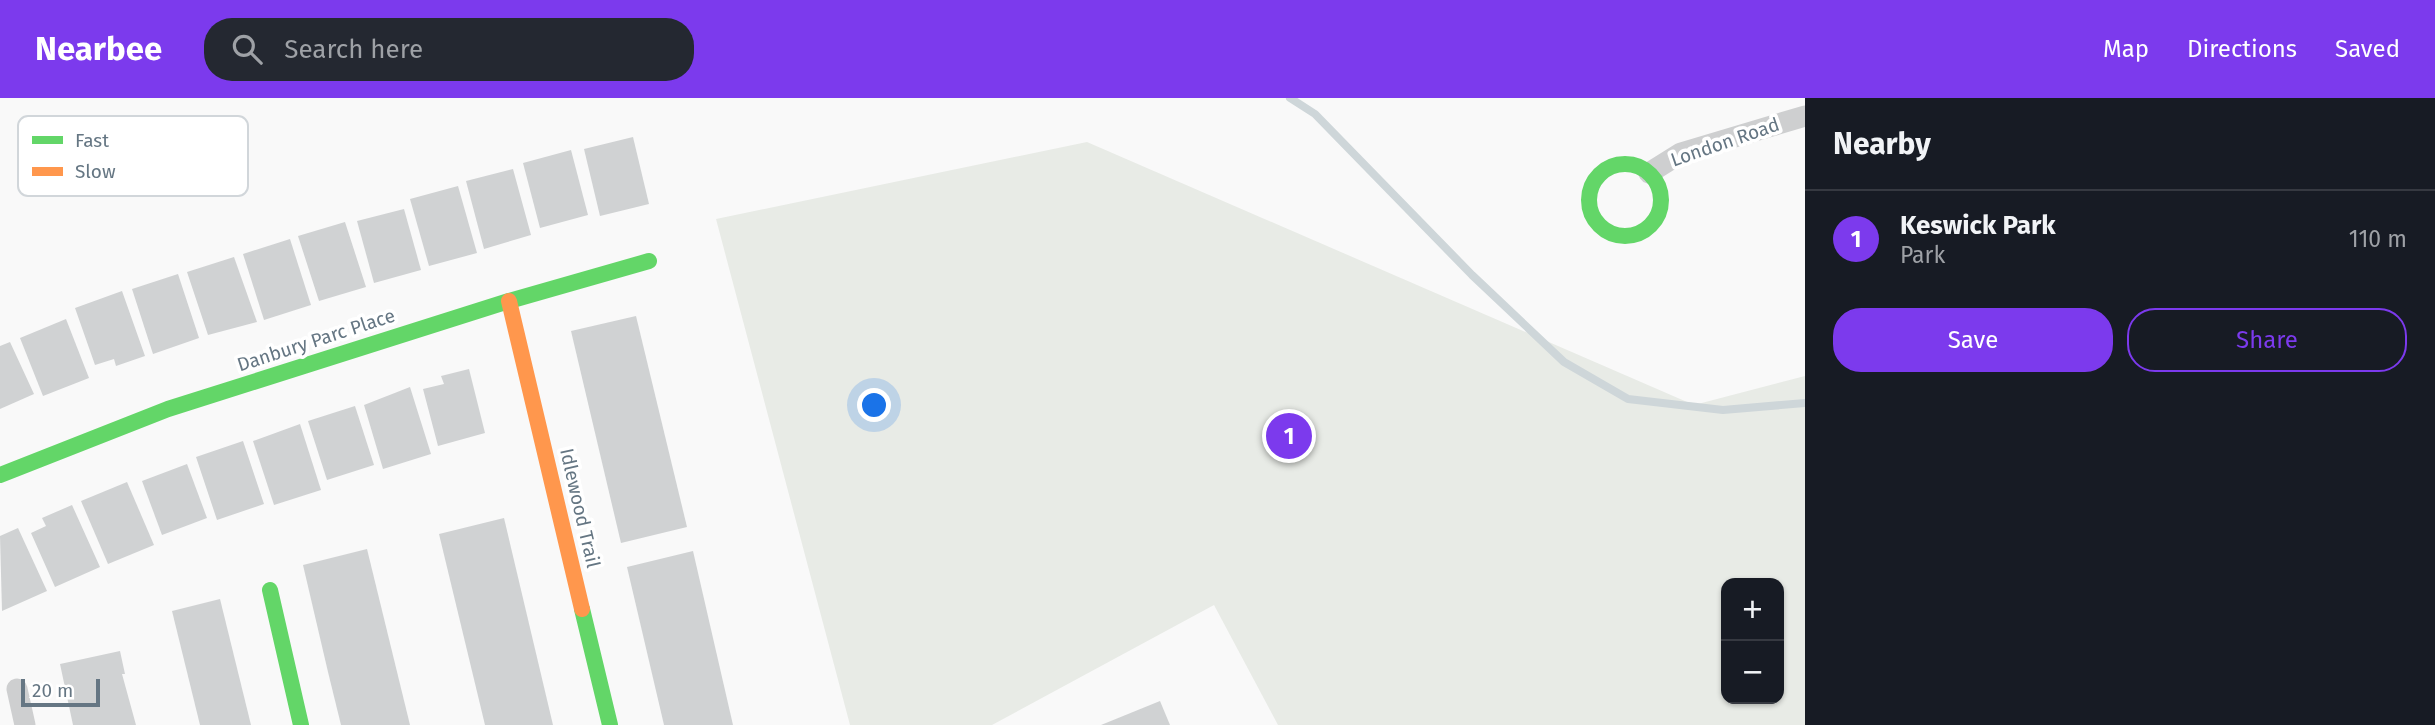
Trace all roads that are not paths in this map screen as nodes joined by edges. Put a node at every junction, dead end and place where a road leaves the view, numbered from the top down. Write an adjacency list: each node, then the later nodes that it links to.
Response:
1 (1805, 116): 2 (street, London Road)
2 (1649, 173): 2 (street)
3 (649, 261): 4 (street, Danbury Parc Place)
4 (509, 301): 5 (street, Danbury Parc Place); 10 (street, Idlewood Trail)
5 (0, 475)
6 (270, 590): 9 (street)
7 (17, 690): 8 (street)
8 (25, 725)
9 (301, 725)
10 (610, 725)

